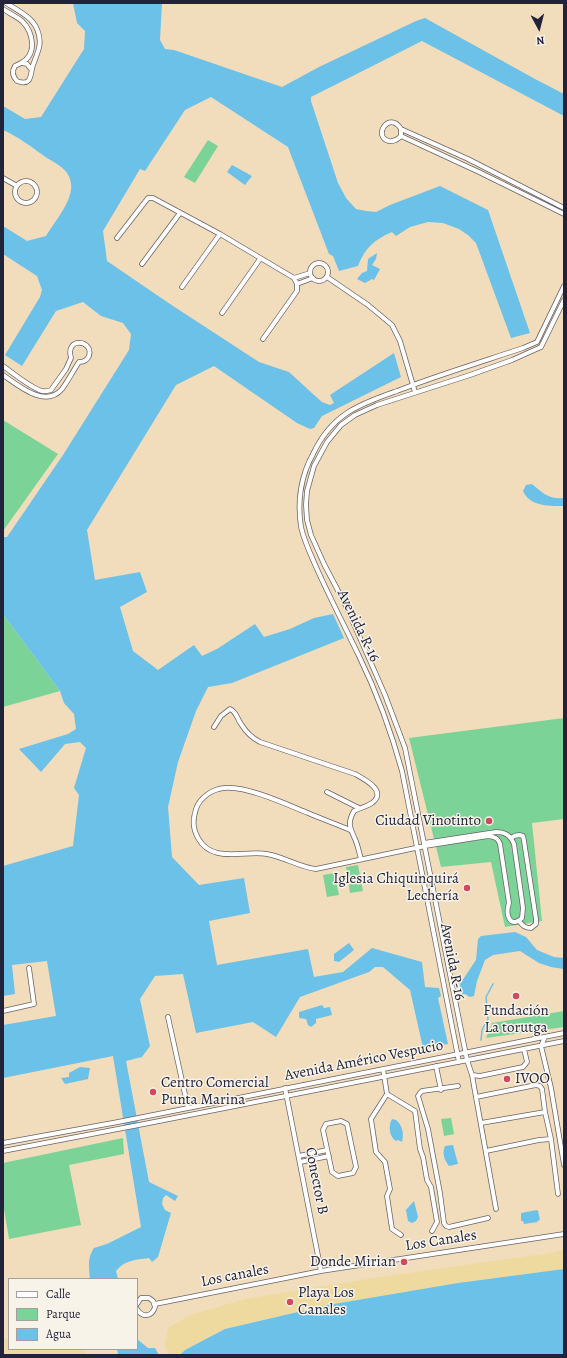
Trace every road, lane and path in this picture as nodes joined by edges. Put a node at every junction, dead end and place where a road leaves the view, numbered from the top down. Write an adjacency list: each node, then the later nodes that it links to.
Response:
1 (6, 3): 4 (street)
2 (3, 9): 3 (street)
3 (22, 63): 4 (street); 4 (street)
4 (31, 69)
5 (401, 129): 6 (street); 6 (street); 7 (street)
6 (400, 136): 9 (street)
7 (501, 176): 9 (street); 11 (street)
8 (3, 178): 10 (street)
9 (499, 182): 13 (street)
10 (17, 186): 10 (street)
11 (564, 208)
12 (180, 213): 14 (street); 15 (street); 17 (street)
13 (564, 214)
14 (220, 234): 16 (street); 24 (street)
15 (117, 238)
16 (260, 259): 20 (street); 26 (street)
17 (142, 264)
18 (310, 273): 19 (street); 20 (street); 21 (street)
19 (327, 277): 21 (street); 34 (street)
20 (294, 278): 22 (street)
21 (313, 278): 22 (street)
22 (297, 284): 27 (street)
23 (564, 286): 28 (street)
24 (182, 287)
25 (564, 300): 29 (street)
26 (222, 313)
27 (263, 339)
28 (537, 342): 29 (street); 34 (street, Avenida R-16)
29 (542, 347): 35 (street, Avenida R-16)
30 (71, 358): 31 (street); 31 (street); 32 (street)
31 (78, 362): 33 (street)
32 (4, 368)
33 (3, 376)
34 (413, 385): 35 (street); 37 (street, Avenida R-16)
35 (415, 392): 36 (street, Avenida R-16)
36 (311, 535): 37 (street); 43 (street, Avenida R-16)
37 (304, 538): 44 (street, Avenida R-16)
38 (214, 727): 40 (street)
39 (327, 792): 40 (street)
40 (359, 808): 41 (street)
41 (350, 830): 45 (street); 45 (street)
42 (511, 838): 43 (street); 48 (street); 48 (street)
43 (424, 845): 44 (street); 46 (street, Avenida R-16); 48 (street)
44 (418, 848): 45 (street); 47 (street, Avenida R-16)
45 (361, 859)
46 (432, 881): 47 (street); 57 (street, Avenida R-16)
47 (424, 883): 58 (street, Avenida R-16)
48 (519, 921)
49 (29, 968): 50 (street)
50 (3, 1011)
51 (168, 1017): 71 (street)
52 (564, 1033): 53 (street, Avenida Américo Vespucio)
53 (545, 1037): 55 (street); 57 (street, Avenida Américo Vespucio)
54 (564, 1041): 55 (street, Avenida Américo Vespucio)
55 (541, 1046): 56 (street, Avenida Américo Vespucio); 82 (street)
56 (524, 1049): 59 (street, Avenida Américo Vespucio); 63 (street)
57 (465, 1052): 58 (street, Avenida Américo Vespucio); 59 (street, Avenida R-16)
58 (458, 1054): 60 (street, Avenida R-16); 62 (street, Avenida Américo Vespucio)
59 (467, 1060): 60 (street, Avenida Américo Vespucio); 63 (street, Avenida R-16)
60 (459, 1062): 61 (street, Avenida Américo Vespucio)
61 (436, 1066): 64 (street, Avenida Américo Vespucio); 67 (street)
62 (383, 1069): 64 (street); 66 (street, Avenida Américo Vespucio)
63 (472, 1075): 70 (street, Avenida R-16)
64 (384, 1076): 68 (street); 69 (street, Avenida Américo Vespucio)
65 (458, 1086): 67 (street)
66 (285, 1088): 69 (street, Conector B); 71 (street, Avenida Américo Vespucio)
67 (441, 1090): 85 (street)
68 (387, 1094): 86 (street); 88 (street)
69 (286, 1096): 77 (street, Avenida Américo Vespucio); 79 (street, Conector B)
70 (476, 1097): 72 (street); 73 (street, Avenida R-16)
71 (188, 1108): 75 (street, Avenida Américo Vespucio)
72 (545, 1112): 73 (street); 74 (street)
73 (481, 1123): 78 (street, Avenida R-16)
74 (551, 1139): 78 (street); 83 (street)
75 (3, 1143)
76 (328, 1150): 79 (street); 80 (street); 80 (street)
77 (3, 1151)
78 (486, 1151): 84 (street, Avenida R-16)
79 (299, 1156): 81 (street, Conector B)
80 (329, 1156): 81 (street)
81 (300, 1162): 89 (street, Conector B)
82 (564, 1164)
83 (558, 1194)
84 (496, 1209)
85 (488, 1218)
86 (432, 1231)
87 (564, 1234): 89 (street, Los Canales)
88 (401, 1235)
89 (321, 1271): 91 (street, Los canales)
90 (138, 1303): 91 (street)
91 (155, 1304): 92 (street)
92 (138, 1311)

